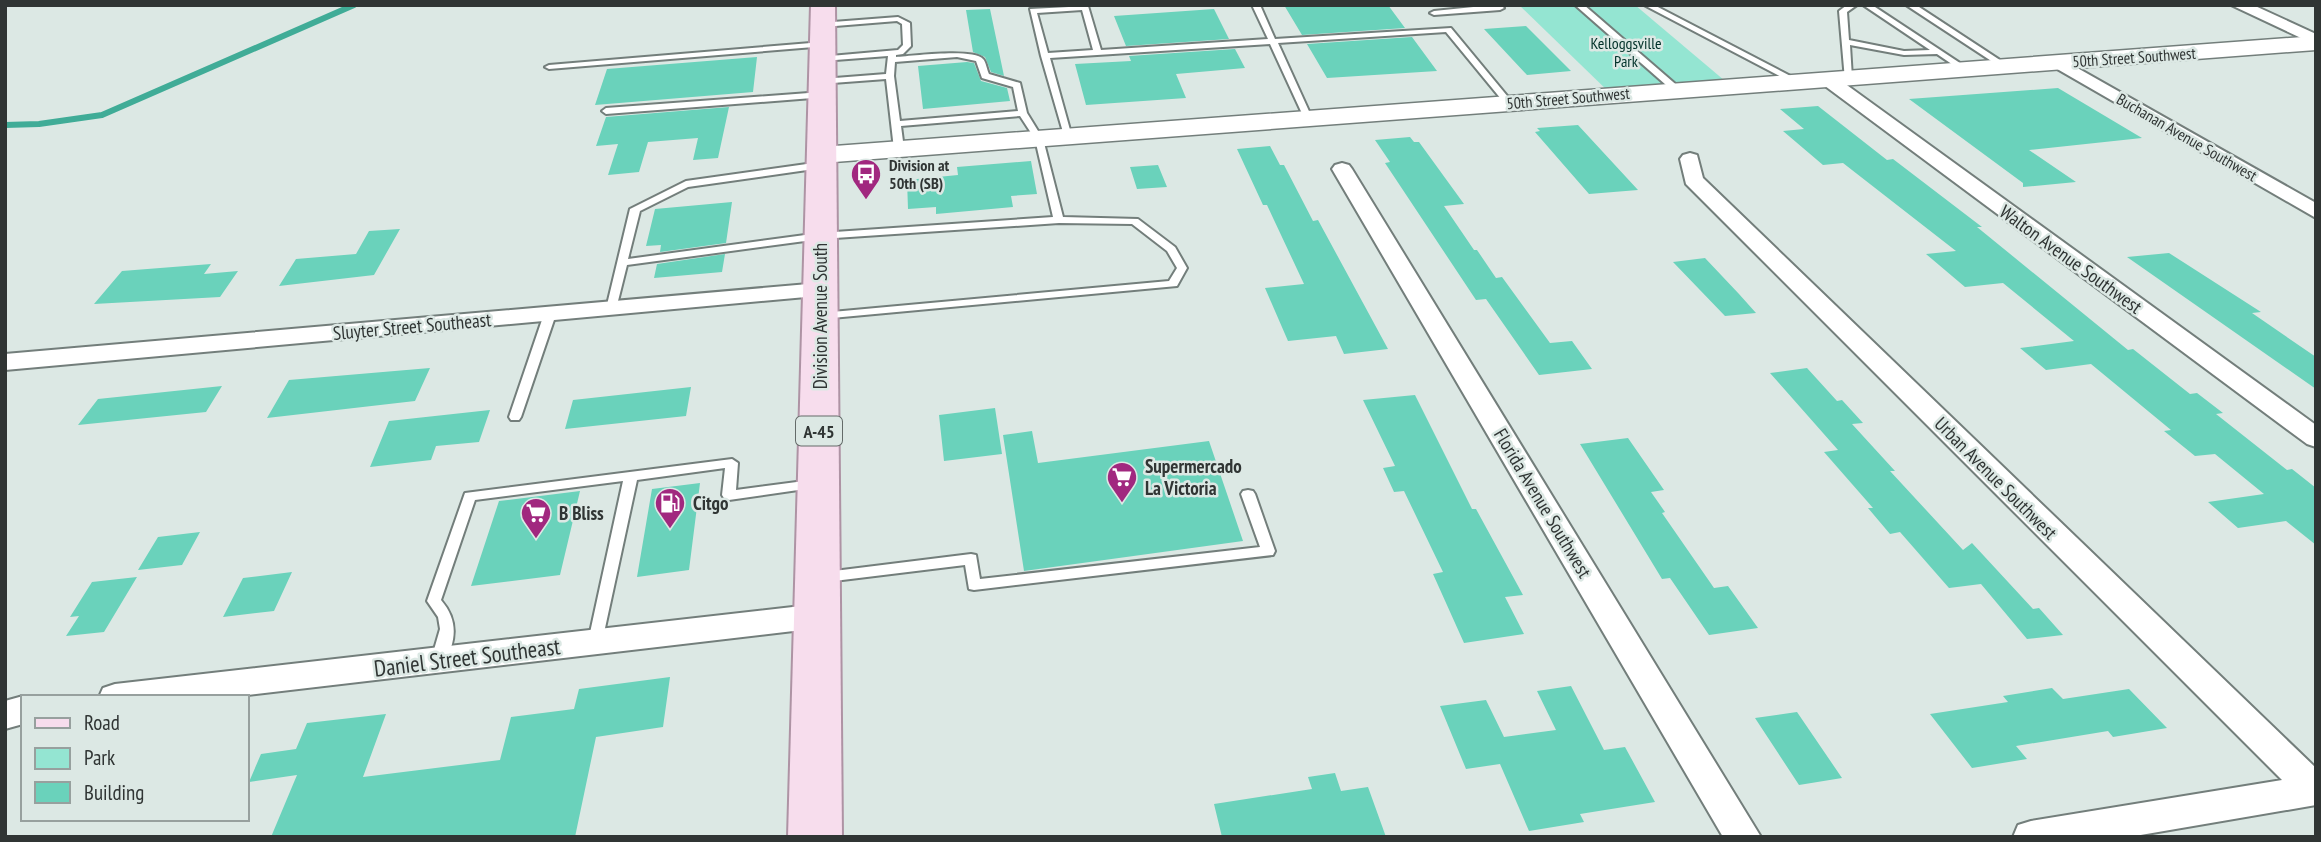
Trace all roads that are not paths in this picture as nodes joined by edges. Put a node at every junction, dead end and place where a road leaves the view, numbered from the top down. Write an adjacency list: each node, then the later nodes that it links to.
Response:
1 (1256, 5): 12 (lane)
2 (1427, 5): 10 (lane)
3 (1497, 5): 10 (lane)
4 (1579, 5): 29 (lane)
5 (1648, 5): 28 (lane)
6 (1853, 5): 13 (lane)
7 (1867, 5): 18 (lane)
8 (1910, 5): 23 (lane)
9 (2239, 5): 14 (street)
10 (1434, 13): 11 (lane)
11 (1448, 30): 12 (lane); 30 (lane)
12 (1273, 41): 17 (lane); 33 (lane)
13 (1845, 41): 18 (lane); 27 (lane)
14 (2316, 42): 15 (street, 50th Street Southwest)
15 (2287, 45): 21 (street); 22 (street, 50th Street Southwest)
16 (823, 52): 19 (lane); 19 (lane); 24 (lane); 26 (lane); 31 (lane); 38 (main road, Division Avenue South / A-45)
17 (1098, 52): 20 (lane); 20 (lane)
18 (1939, 52): 25 (lane)
19 (891, 56): 26 (lane); 32 (lane)
20 (1045, 56): 35 (lane)
21 (2316, 59)
22 (2058, 62): 23 (street, 50th Street Southwest); 40 (street, Buchanan Avenue Southwest)
23 (2005, 66): 25 (street, 50th Street Southwest)
24 (548, 67)
25 (1965, 69): 27 (street, 50th Street Southwest)
26 (890, 76): 34 (lane)
27 (1837, 78): 28 (street, 50th Street Southwest); 49 (street, Walton Avenue Southwest)
28 (1796, 81): 29 (street, 50th Street Southwest)
29 (1677, 90): 30 (street, 50th Street Southwest)
30 (1509, 103): 33 (street, 50th Street Southwest)
31 (606, 111)
32 (1023, 113): 34 (lane); 36 (lane)
33 (1309, 120): 35 (street, 50th Street Southwest)
34 (898, 136): 36 (street, 50th Street Southwest); 38 (street, 50th Street Southwest)
35 (1068, 137): 36 (street, 50th Street Southwest)
36 (1039, 139): 41 (lane)
37 (1690, 159): 58 (street, Urban Avenue Southwest)
38 (821, 160): 42 (main road, Division Avenue South / A-45); 43 (lane)
39 (1342, 169): 60 (street, Florida Avenue Southwest)
40 (2316, 212)
41 (1059, 220): 42 (lane); 44 (lane)
42 (820, 236): 43 (lane); 44 (main road, Division Avenue South / A-45)
43 (622, 263): 45 (lane)
44 (820, 303): 45 (street, Sluyter Street Southeast); 51 (main road, Division Avenue South / A-45)
45 (611, 309): 46 (street, Sluyter Street Southeast)
46 (550, 314): 47 (street, Sluyter Street Southeast); 48 (lane)
47 (5, 362)
48 (515, 417)
49 (2316, 438)
50 (631, 476): 51 (lane); 55 (lane); 56 (lane)
51 (819, 484): 53 (main road, Division Avenue South / A-45)
52 (1248, 494): 53 (lane)
53 (819, 578): 54 (main road, Division Avenue South / A-45)
54 (819, 616): 55 (street, Daniel Street Southeast); 59 (main road, Division Avenue South / A-45)
55 (595, 642): 56 (street, Daniel Street Southeast)
56 (439, 660): 57 (street, Daniel Street Southeast)
57 (133, 695)
58 (2315, 790): 61 (street)
59 (815, 837)
60 (1743, 837)
61 (2031, 837)

